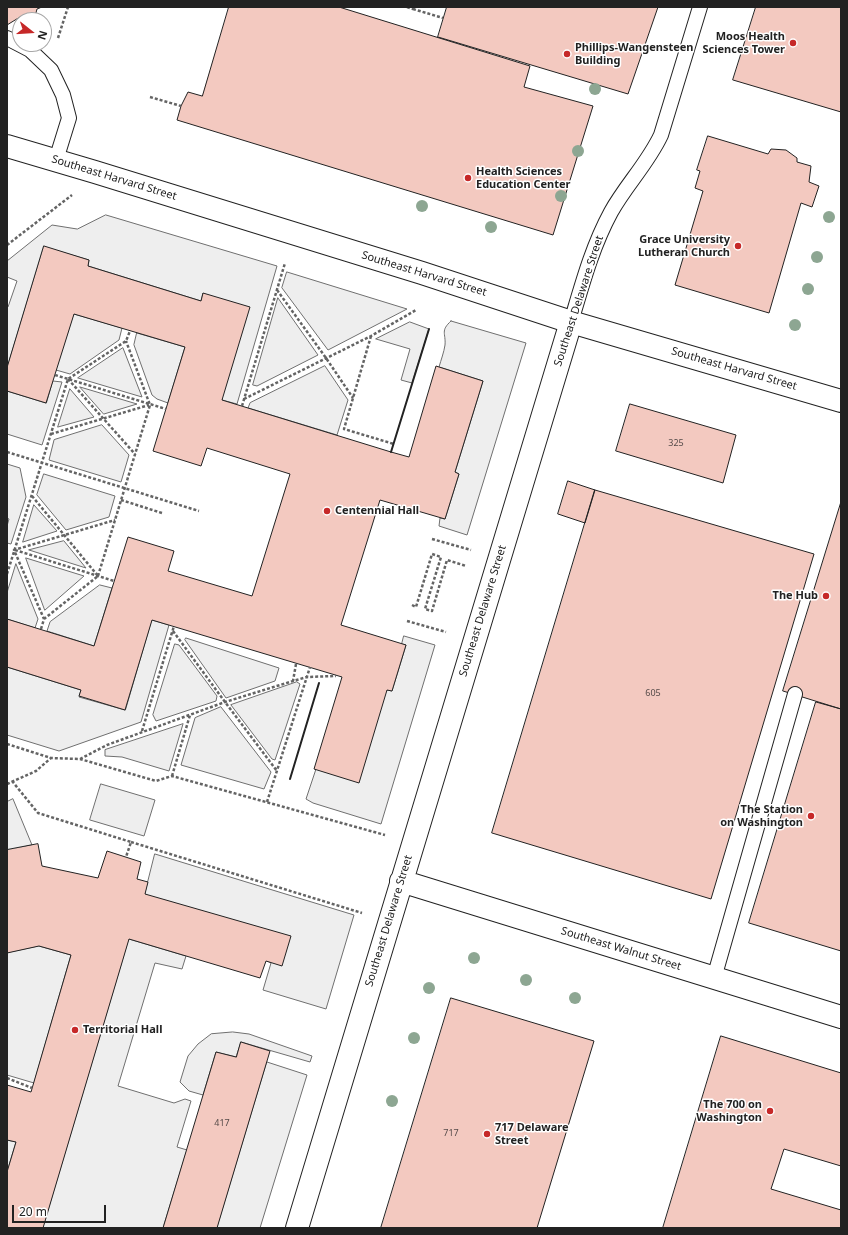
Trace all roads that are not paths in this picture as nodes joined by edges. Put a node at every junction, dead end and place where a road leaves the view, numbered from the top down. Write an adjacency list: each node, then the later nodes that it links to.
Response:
1 (700, 7): 5 (lane, Southeast Delaware Street)
2 (7, 38): 4 (lane)
3 (7, 146): 4 (street, Southeast Harvard Street)
4 (56, 160): 5 (street, Southeast Harvard Street)
5 (571, 322): 6 (street, Southeast Harvard Street); 8 (street, Southeast Delaware Street)
6 (841, 401)
7 (795, 694): 9 (lane)
8 (401, 881): 9 (street, Southeast Walnut Street); 11 (street, Southeast Delaware Street)
9 (714, 978): 10 (street, Southeast Walnut Street)
10 (841, 1017)
11 (297, 1228)

